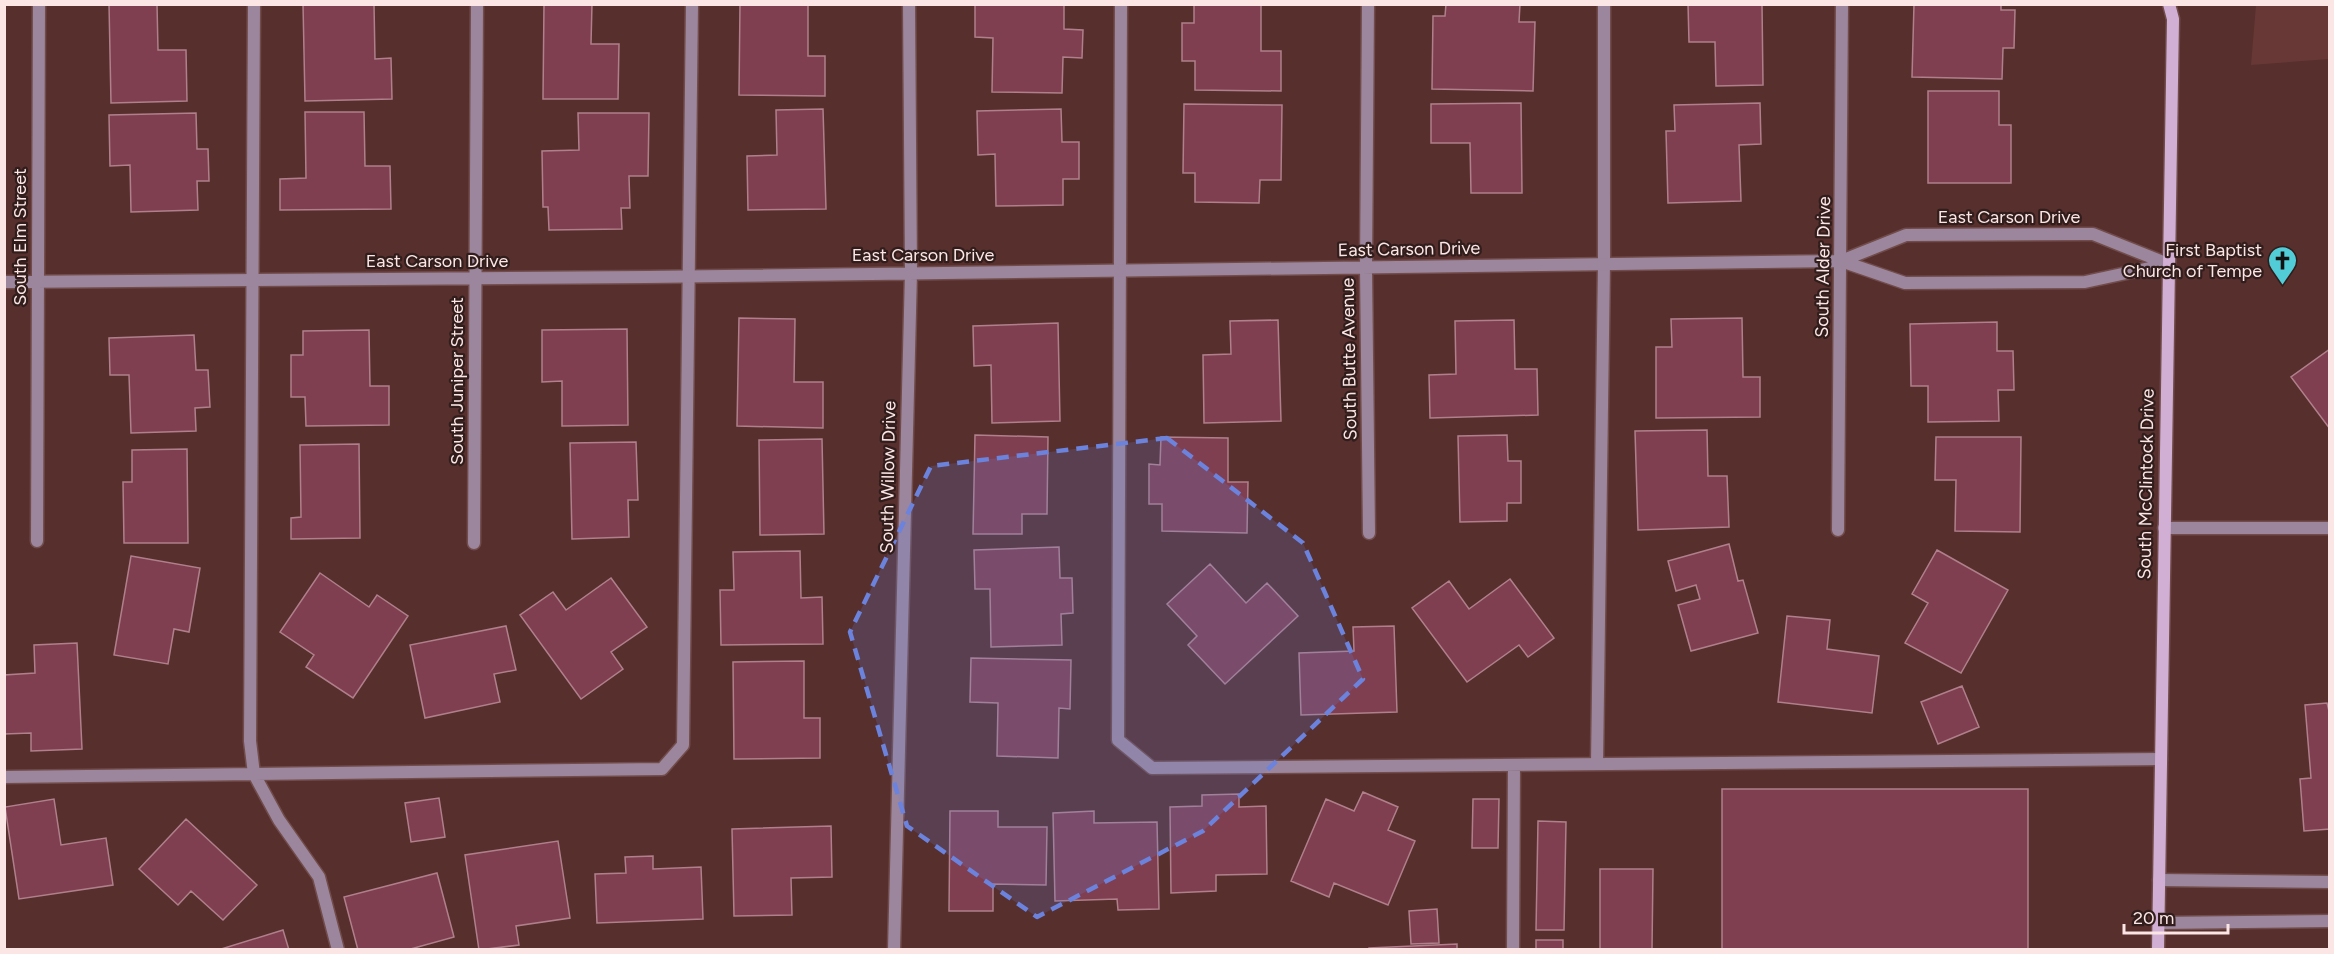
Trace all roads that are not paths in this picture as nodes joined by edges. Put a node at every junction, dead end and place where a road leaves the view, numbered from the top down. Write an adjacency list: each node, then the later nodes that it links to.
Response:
1 (39, 4): 23 (street, South Elm Street)
2 (254, 4): 21 (street)
3 (477, 4): 20 (street, South Juniper Street)
4 (692, 4): 19 (street)
5 (909, 4): 18 (street, South Willow Drive)
6 (1121, 4): 17 (street)
7 (1368, 4): 16 (street, South Butte Avenue)
8 (1604, 4): 14 (street)
9 (1842, 4): 13 (street, South Alder Drive)
10 (2169, 4): 12 (main road, South McClintock Drive)
11 (2179, 4): 12 (main road, South McClintock Drive)
12 (2173, 19): 15 (main road, South McClintock Drive)
13 (1841, 261): 14 (street, East Carson Drive); 15 (street, East Carson Drive); 15 (street, East Carson Drive); 26 (street, South Alder Drive)
14 (1604, 264): 16 (street, East Carson Drive); 31 (street)
15 (2168, 264): 24 (main road, South McClintock Drive)
16 (1366, 268): 17 (street, East Carson Drive); 27 (street, South Butte Avenue)
17 (1118, 271): 18 (street, East Carson Drive); 32 (street)
18 (911, 272): 19 (street, East Carson Drive); 40 (street, South Willow Drive)
19 (689, 276): 20 (street, East Carson Drive); 33 (street)
20 (475, 278): 21 (street, East Carson Drive); 29 (street, South Juniper Street)
21 (254, 280): 23 (street, East Carson Drive); 33 (street)
22 (4, 282): 23 (street, East Carson Drive)
23 (38, 282): 28 (street, South Elm Street)
24 (2164, 528): 25 (street); 30 (main road, South McClintock Drive)
25 (2330, 528)
26 (1838, 530)
27 (1369, 533)
28 (37, 541)
29 (474, 543)
30 (2161, 759): 31 (street); 35 (main road, South McClintock Drive)
31 (1597, 764): 32 (street)
32 (1514, 765): 41 (street)
33 (254, 774): 34 (street); 39 (street)
34 (4, 777)
35 (2159, 880): 36 (street); 38 (main road, South McClintock Drive)
36 (2330, 882)
37 (2330, 921): 38 (street)
38 (2158, 923): 42 (main road, South McClintock Drive)
39 (338, 950)
40 (894, 950)
41 (1513, 950)
42 (2158, 950)

